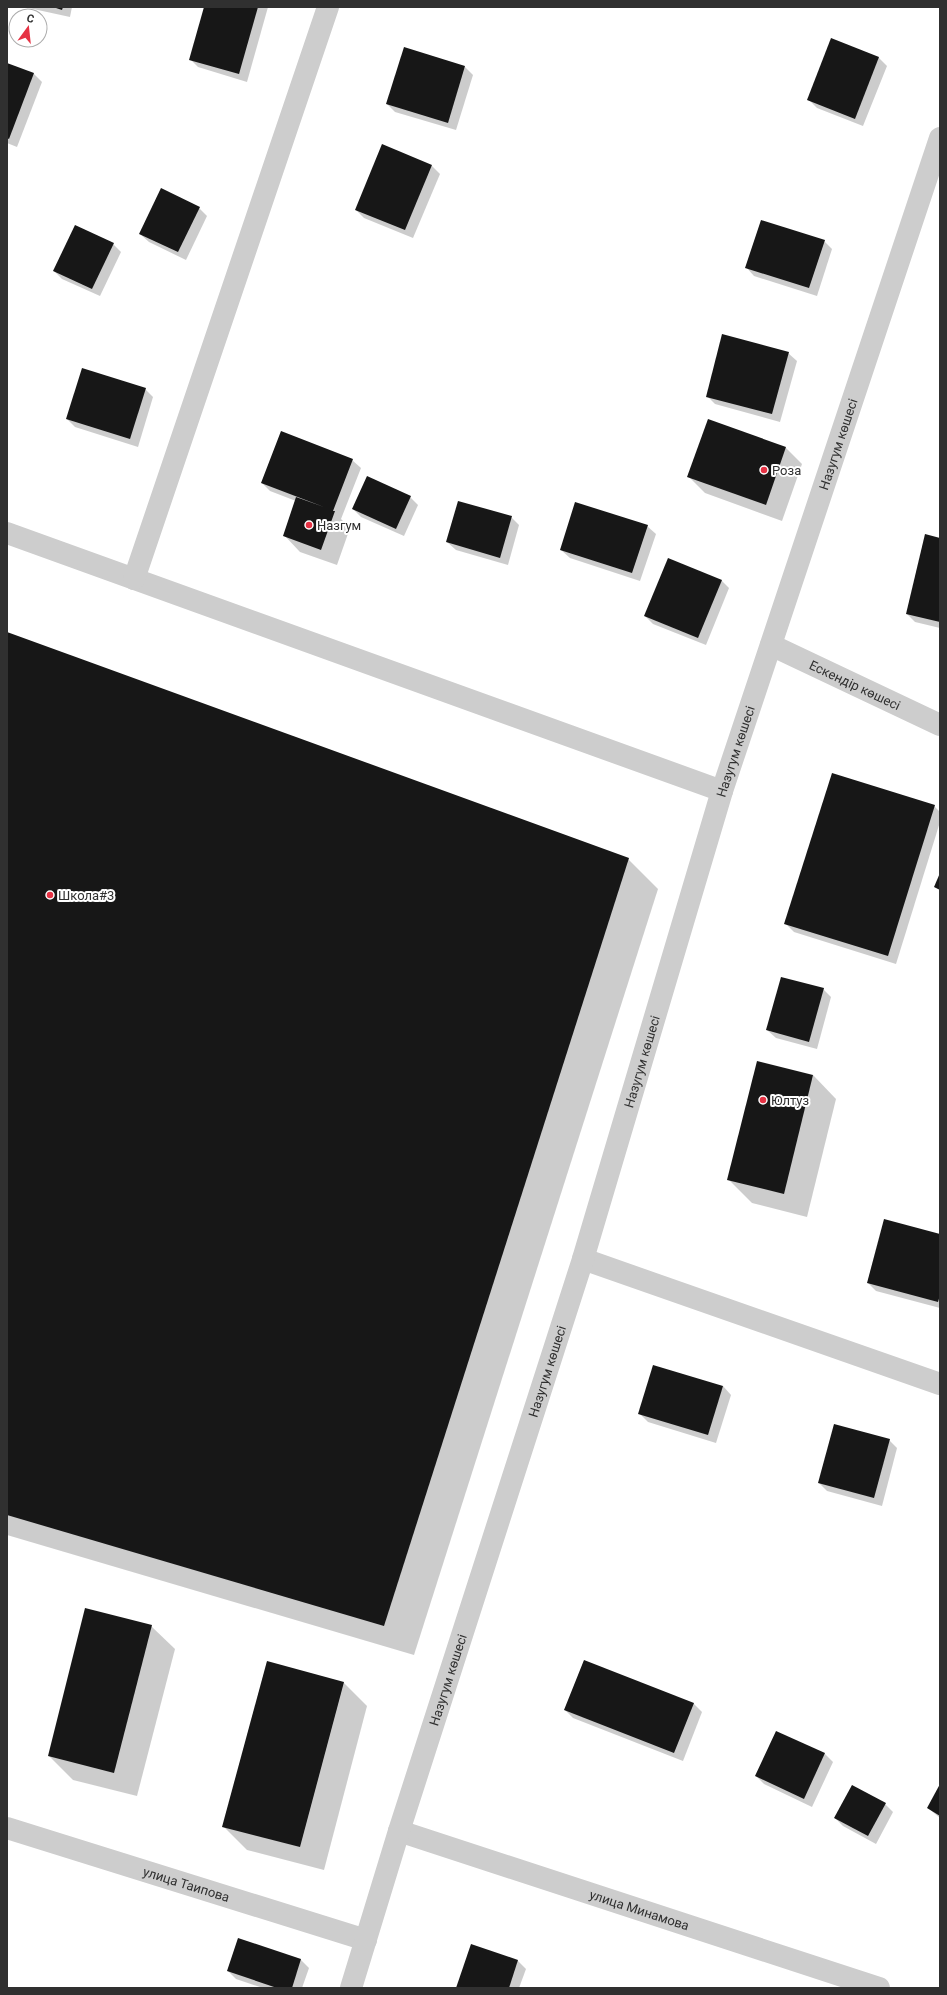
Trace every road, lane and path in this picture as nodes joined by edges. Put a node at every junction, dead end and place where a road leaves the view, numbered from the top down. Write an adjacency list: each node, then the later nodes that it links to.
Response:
1 (328, 7): 4 (street)
2 (940, 138): 5 (street, Назугум көшесі)
3 (7, 533): 4 (street)
4 (134, 579): 7 (street)
5 (771, 645): 6 (street, Ескендір көшесі); 7 (street, Назугум көшесі)
6 (940, 724)
7 (722, 791): 8 (street, Назугум көшесі)
8 (583, 1259): 9 (street); 11 (street, Назугум көшесі)
9 (940, 1384)
10 (7, 1828): 12 (street, улица Таипова)
11 (399, 1831): 12 (street, Назугум көшесі); 14 (street, улица Минамова)
12 (366, 1940): 13 (street, Назугум көшесі)
13 (351, 1988)
14 (879, 1988)

